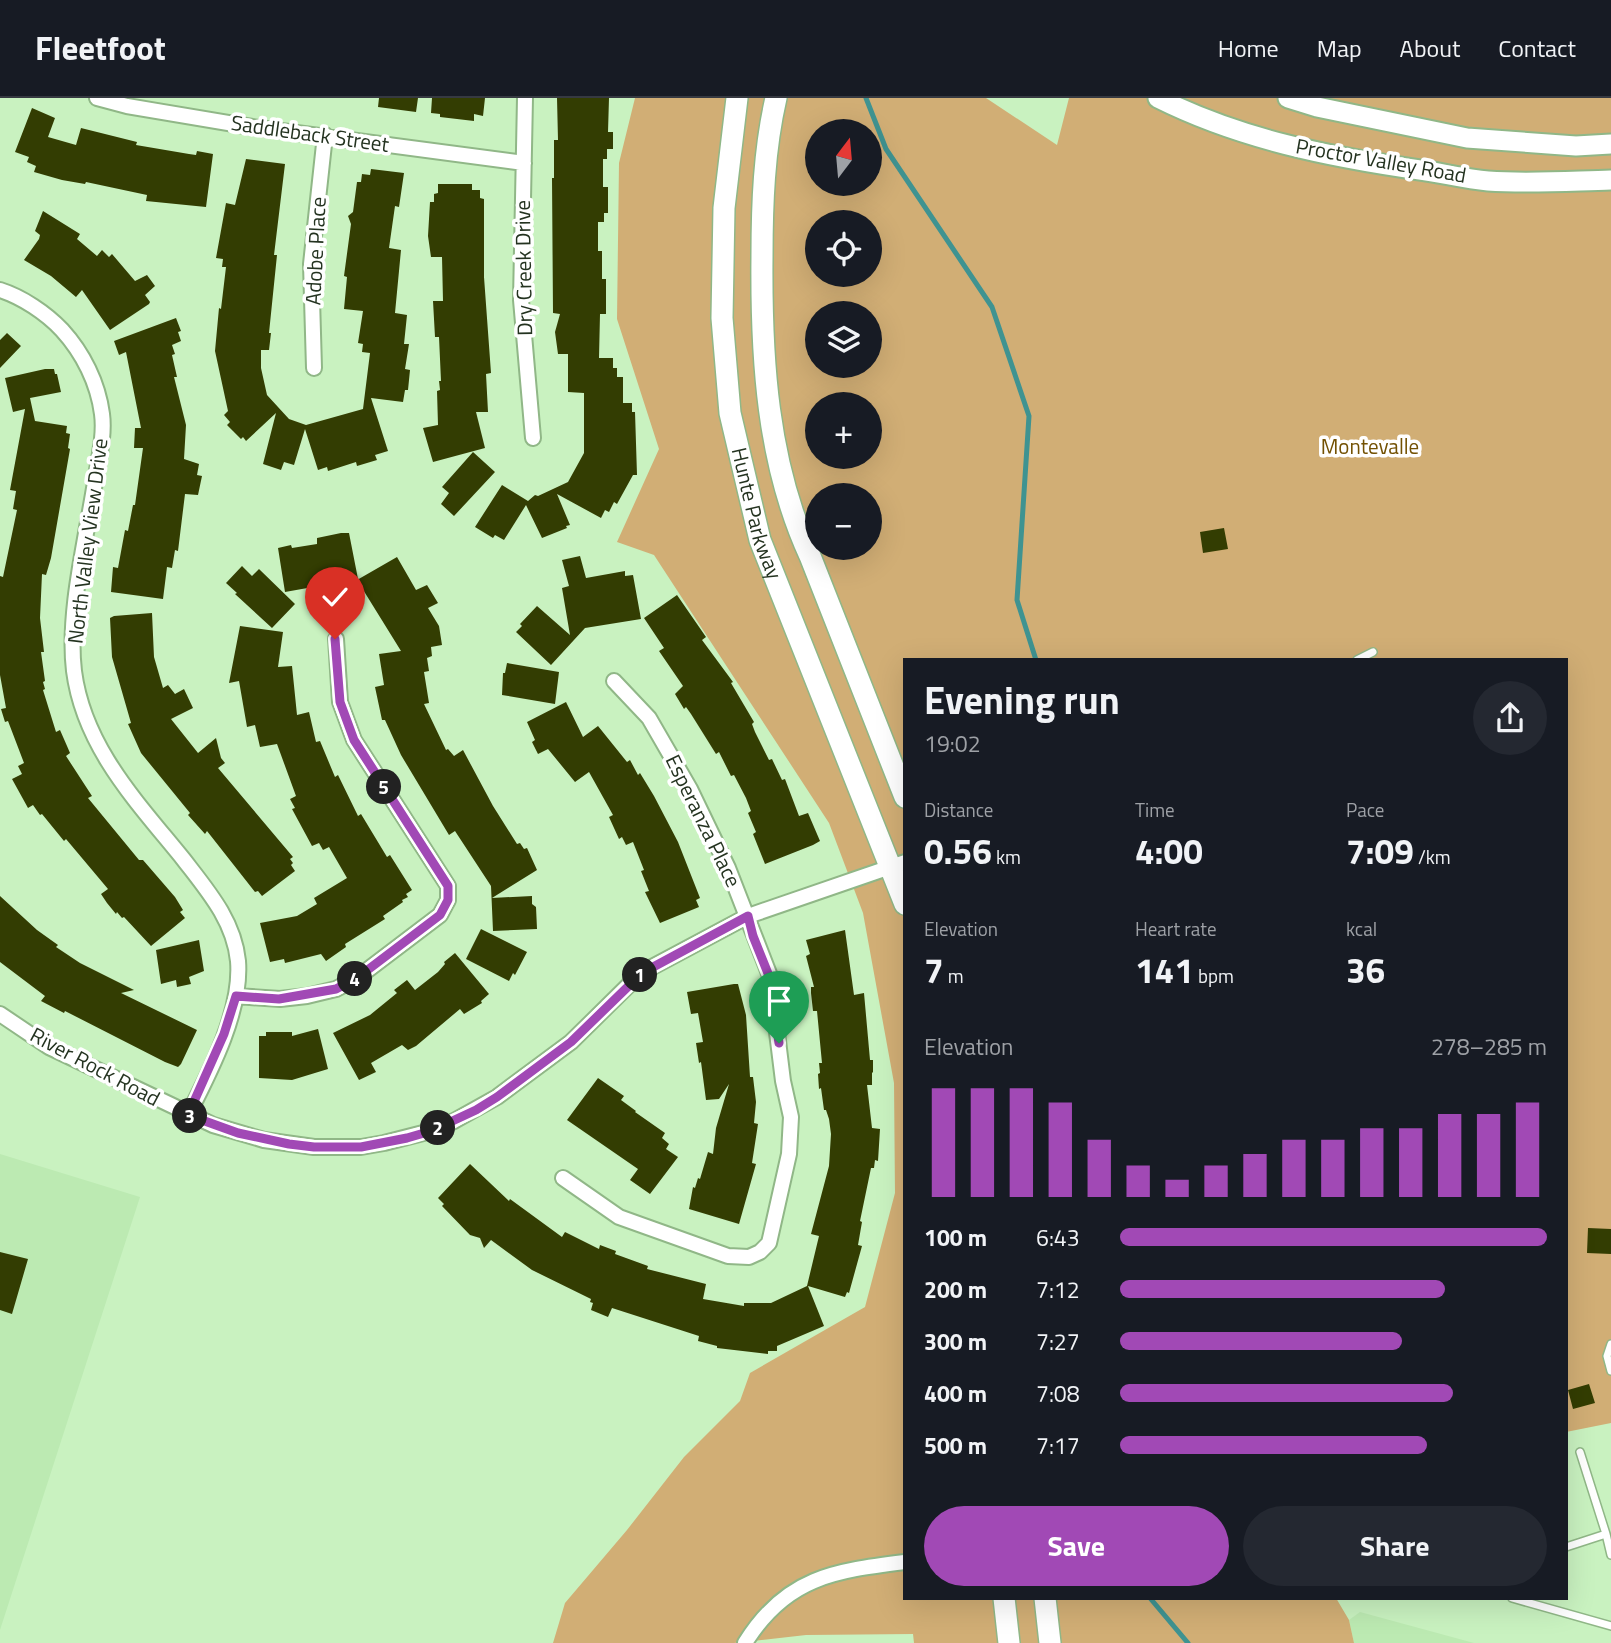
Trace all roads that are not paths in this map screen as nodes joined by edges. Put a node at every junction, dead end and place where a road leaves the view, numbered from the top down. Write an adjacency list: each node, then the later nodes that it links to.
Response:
1 (97, 98): 7 (street, Saddleback Street)
2 (525, 98): 9 (street, Dry Creek Drive)
3 (737, 98): 19 (main road, Hunte Parkway)
4 (776, 98): 18 (main road, Hunte Parkway)
5 (1158, 98): 10 (street, Proctor Valley Road)
6 (1289, 98): 8 (street, Proctor Valley Road)
7 (325, 135): 9 (street, Saddleback Street); 12 (street, Adobe Place)
8 (1611, 144)
9 (524, 163): 13 (street, Dry Creek Drive)
10 (1611, 180)
11 (0, 290): 22 (street, North Valley View Drive)
12 (314, 368)
13 (533, 438)
14 (335, 639): 22 (street)
15 (1373, 652): 16 (lane)
16 (1361, 658)
17 (614, 681): 21 (street, Esperanza Place)
18 (903, 792)
19 (897, 864): 20 (main road, Hunte Parkway); 21 (street, River Rock Road)
20 (903, 894)
21 (748, 916): 24 (street, River Rock Road); 25 (street, Esperanza Place)
22 (236, 996): 24 (street, North Valley View Drive)
23 (0, 1014): 24 (street, River Rock Road)
24 (188, 1115)
25 (562, 1178)
26 (1611, 1344): 27 (lane)
27 (1611, 1371)
28 (1580, 1452): 29 (lane)
29 (1606, 1534): 30 (lane); 31 (lane)
30 (1568, 1546)
31 (1611, 1555)
32 (903, 1562): 37 (street)
33 (1003, 1600): 38 (main road)
34 (1045, 1600): 39 (main road)
35 (1519, 1600): 36 (lane)
36 (1611, 1626)
37 (745, 1643)
38 (1009, 1643)
39 (1050, 1643)

